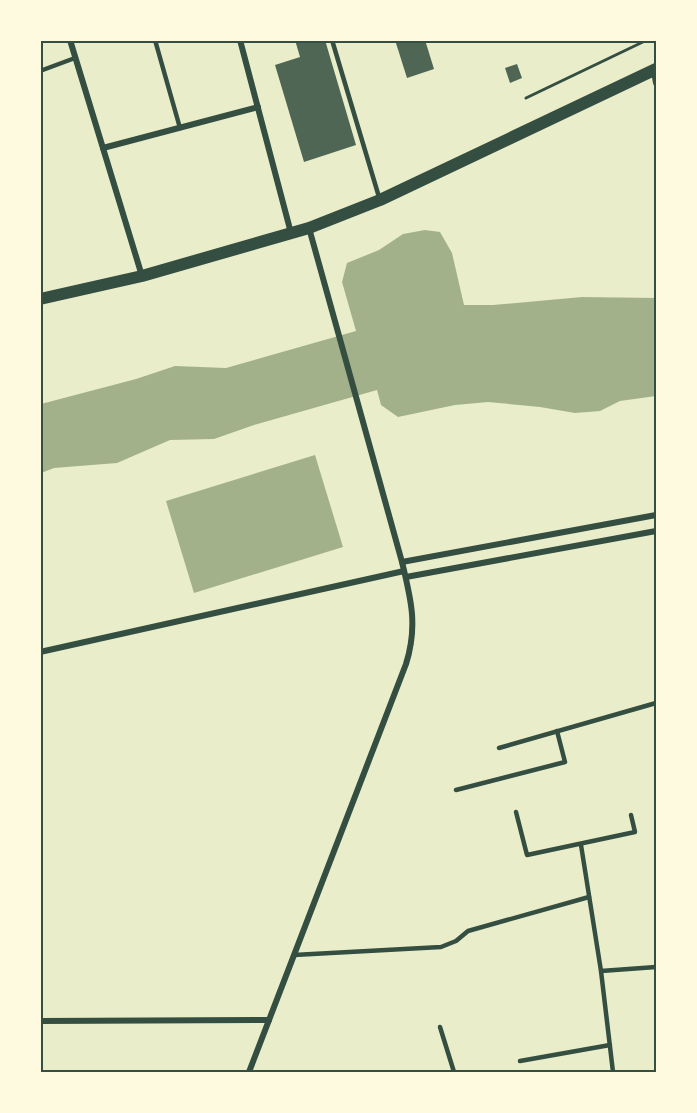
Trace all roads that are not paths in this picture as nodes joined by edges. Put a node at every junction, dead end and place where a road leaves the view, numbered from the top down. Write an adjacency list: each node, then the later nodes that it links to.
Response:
1 (70, 40): 5 (street)
2 (154, 40): 10 (lane)
3 (240, 40): 9 (street)
4 (332, 40): 12 (lane)
5 (75, 58): 7 (lane); 11 (street)
6 (655, 69): 8 (street); 12 (main road)
7 (40, 71)
8 (657, 83)
9 (258, 107): 10 (street); 14 (street)
10 (180, 128): 11 (street)
11 (103, 148): 15 (street)
12 (380, 200): 13 (main road)
13 (309, 228): 14 (main road); 21 (street)
14 (291, 233): 15 (main road)
15 (142, 276): 16 (main road)
16 (40, 299)
17 (657, 514): 18 (street)
18 (569, 531): 20 (street); 21 (street)
19 (657, 531): 20 (street)
20 (572, 547): 22 (street)
21 (402, 562): 22 (street)
22 (405, 574): 23 (street); 32 (street)
23 (40, 652)
24 (657, 703): 25 (lane)
25 (557, 731): 26 (lane); 27 (lane)
26 (499, 748)
27 (456, 790)
28 (516, 813): 30 (lane)
29 (631, 815): 30 (lane)
30 (581, 845): 31 (lane)
31 (589, 897): 32 (lane); 34 (lane)
32 (294, 955): 35 (street)
33 (657, 967): 34 (lane)
34 (601, 971): 38 (lane)
35 (269, 1020): 36 (street); 40 (street)
36 (40, 1021)
37 (440, 1027): 41 (lane)
38 (610, 1044): 39 (lane); 42 (lane)
39 (520, 1061)
40 (249, 1072)
41 (454, 1072)
42 (613, 1072)

